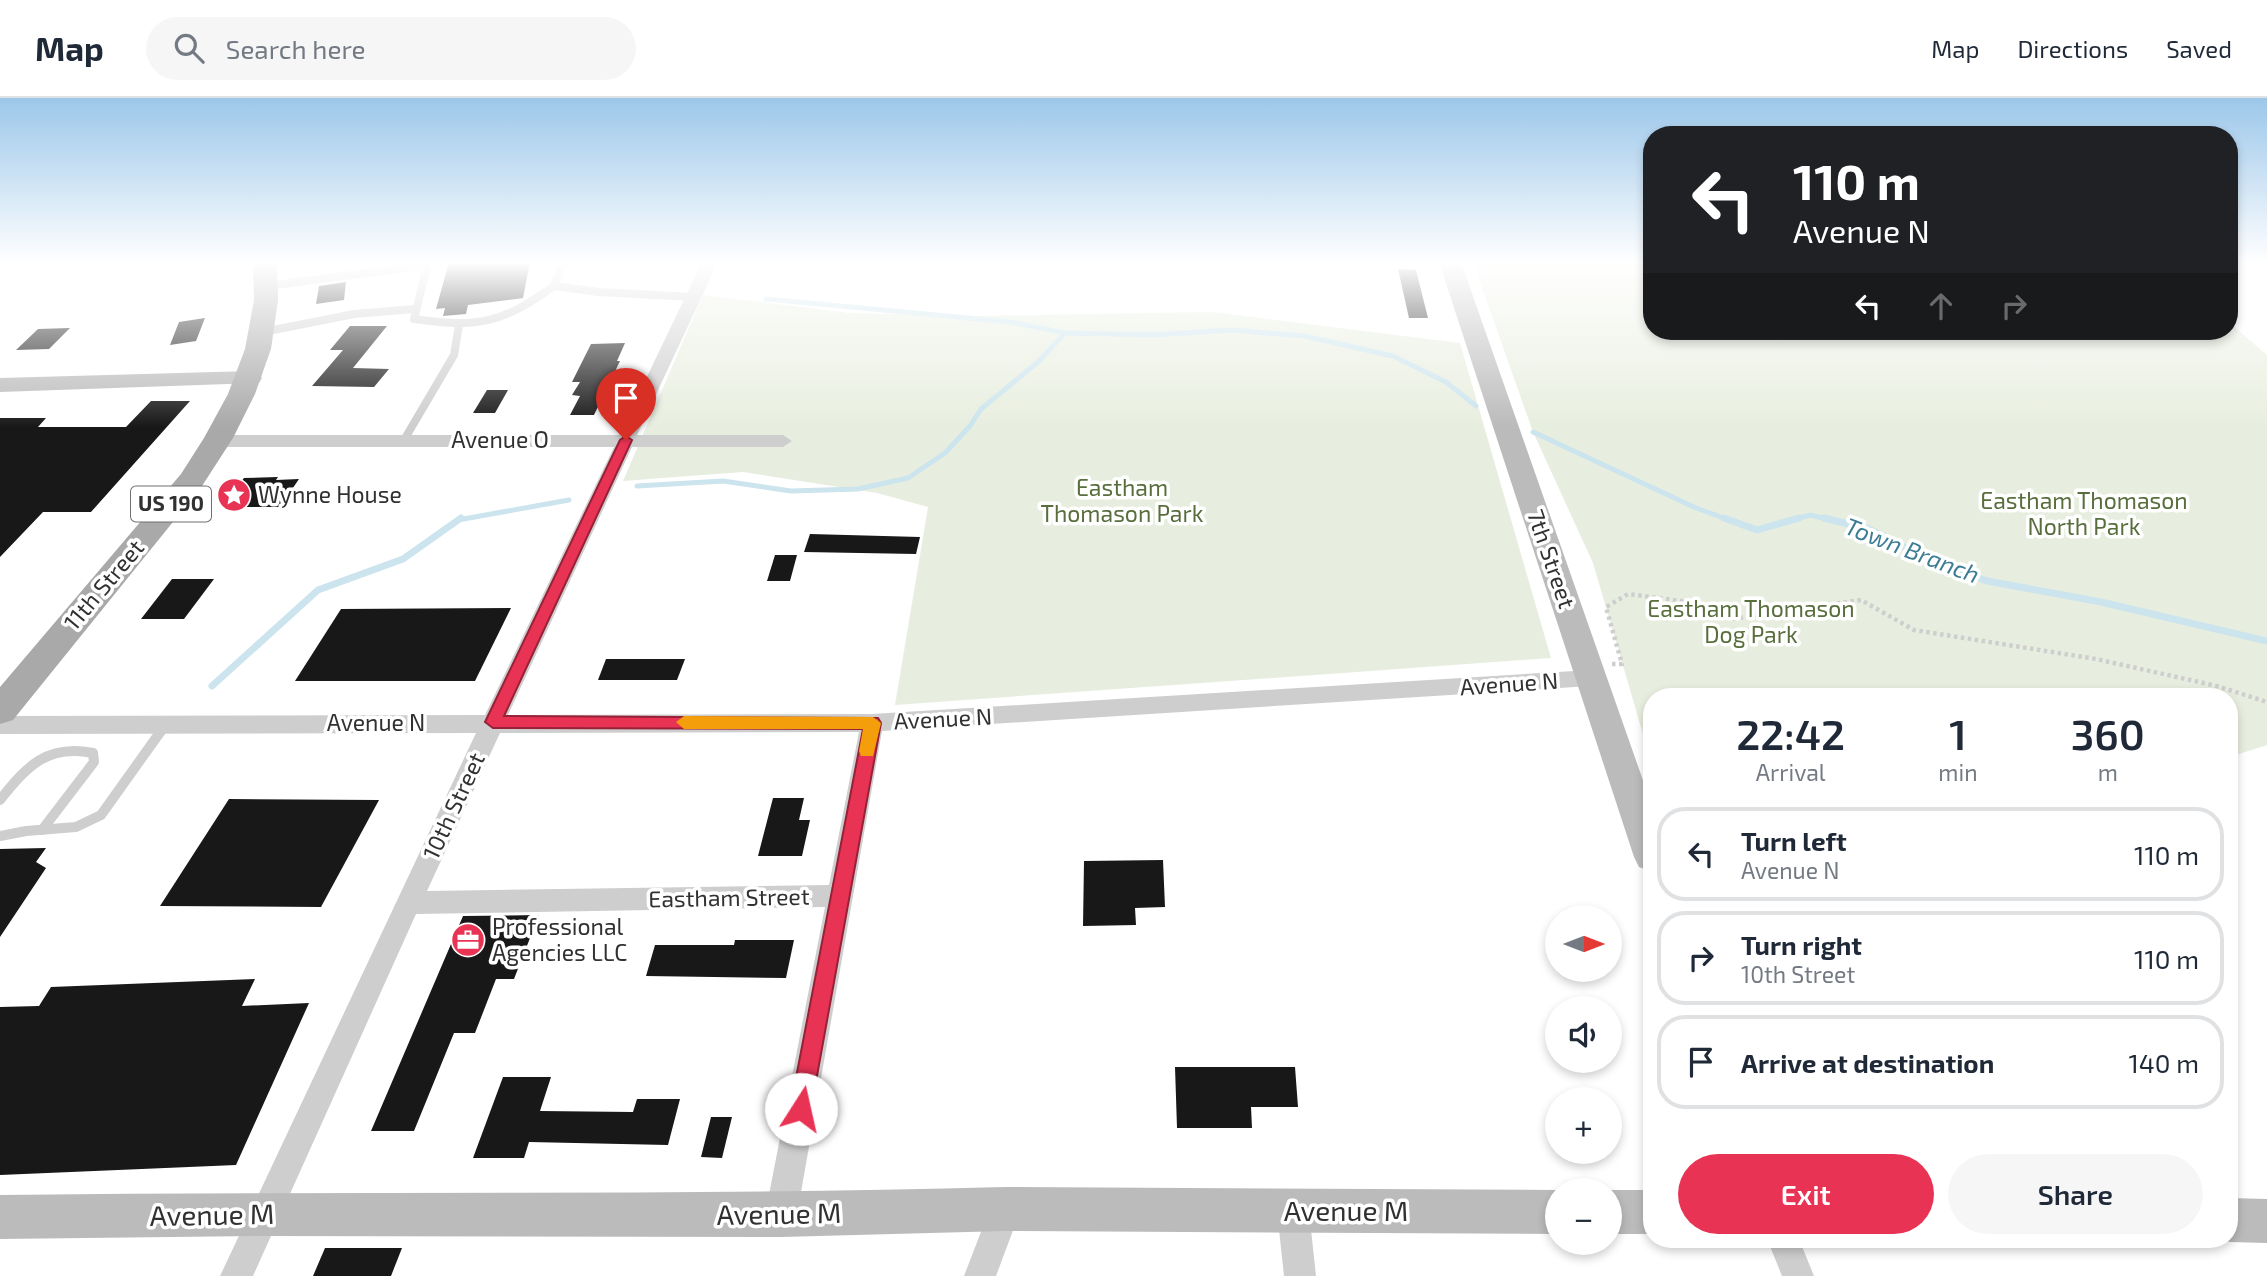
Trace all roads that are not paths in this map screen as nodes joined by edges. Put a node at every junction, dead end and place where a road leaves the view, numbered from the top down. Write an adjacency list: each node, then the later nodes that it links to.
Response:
1 (263, 317): 8 (main road, 11th Street / US 190)
2 (339, 317): 8 (lane)
3 (414, 317): 7 (lane)
4 (495, 317): 7 (lane)
5 (684, 317): 12 (street, 10th Street)
6 (1469, 317): 15 (street, 7th Street)
7 (459, 325): 11 (lane)
8 (262, 332): 9 (main road, 11th Street / US 190)
9 (250, 378): 10 (street); 13 (main road, 11th Street / US 190)
10 (0, 384)
11 (404, 440): 12 (street, Avenue O); 13 (street, Avenue O)
12 (626, 440): 14 (street, Avenue O); 17 (street, 10th Street)
13 (217, 441): 16 (main road, 11th Street / US 190)
14 (783, 441)
15 (1588, 670): 18 (street, Avenue N); 23 (street, 7th Street)
16 (0, 711)
17 (493, 722): 18 (street, Avenue N); 19 (street, Avenue N); 26 (street, 10th Street)
18 (873, 723): 25 (street)
19 (166, 724): 20 (street, Avenue N); 22 (lane)
20 (0, 725)
21 (0, 800): 22 (lane)
22 (42, 830): 24 (lane)
23 (1643, 831)
24 (0, 836)
25 (840, 896): 26 (street, Eastham Street); 33 (street)
26 (408, 903): 32 (street, 10th Street)
27 (1005, 1209): 28 (street, Avenue M); 33 (street, Avenue M); 39 (street)
28 (1293, 1211): 29 (street, Avenue M); 40 (street)
29 (1545, 1212)
30 (1622, 1212): 31 (street)
31 (1643, 1212)
32 (265, 1214): 33 (street, Avenue M); 34 (street, Avenue M); 38 (street, 10th Street)
33 (781, 1215)
34 (0, 1217)
35 (2238, 1220): 36 (street)
36 (2267, 1221)
37 (1787, 1248): 41 (street)
38 (236, 1276)
39 (980, 1276)
40 (1300, 1276)
41 (1798, 1276)

